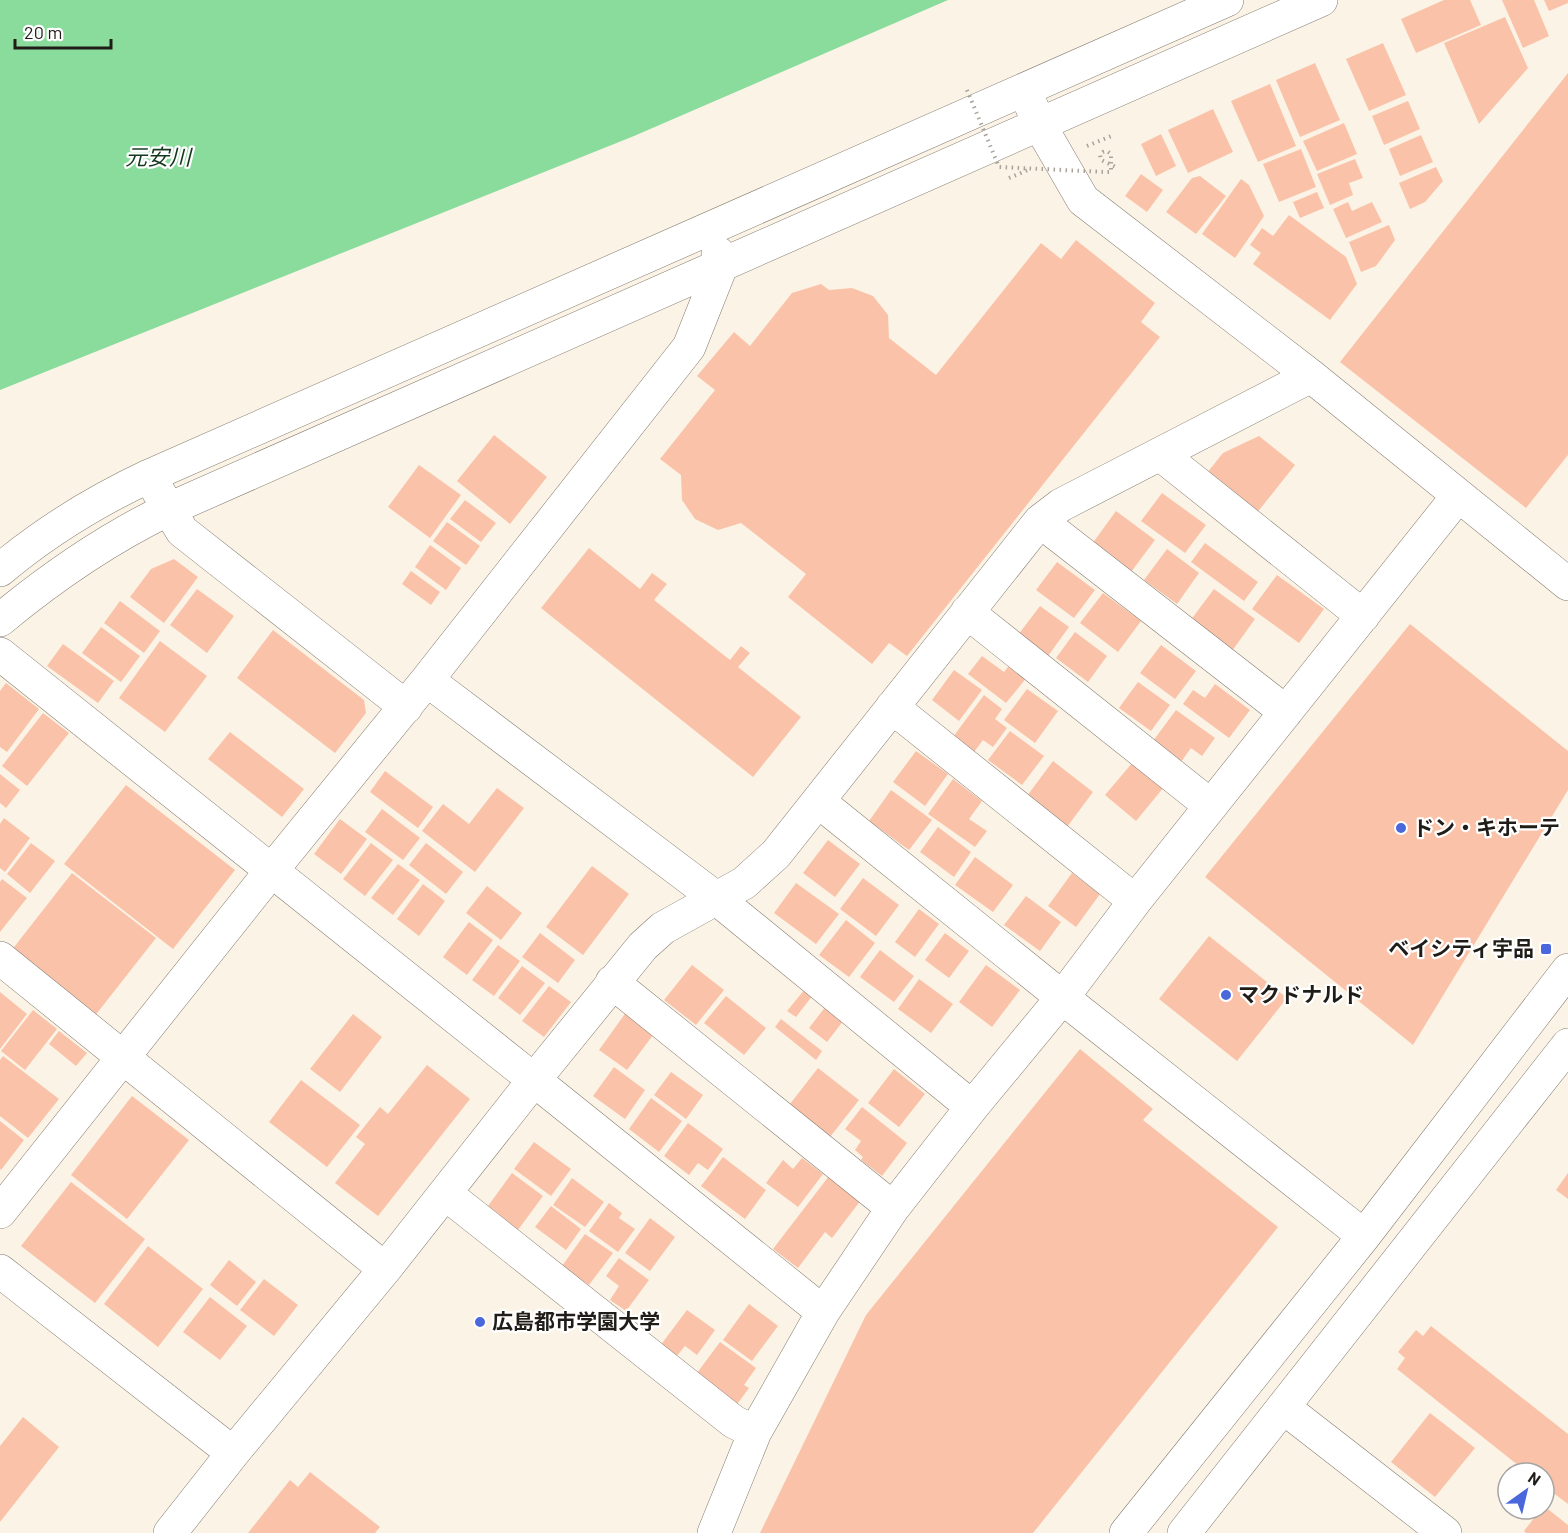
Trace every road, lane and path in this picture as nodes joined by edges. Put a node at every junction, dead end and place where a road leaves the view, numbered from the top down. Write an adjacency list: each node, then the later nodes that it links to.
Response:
1 (1227, 0): 3 (street)
2 (1321, 0): 5 (street)
3 (1024, 89): 5 (street); 9 (street)
4 (967, 90): 6 (path, bridge)
5 (1039, 124): 10 (street); 11 (street)
6 (1111, 158): 7 (path, bridge); 7 (path)
7 (1104, 163): 8 (path)
8 (1116, 167)
9 (707, 229): 10 (street); 13 (street)
10 (722, 264): 15 (street); 23 (street)
11 (1311, 376): 12 (street); 14 (street)
12 (1161, 454): 16 (street); 20 (street)
13 (148, 476): 15 (street); 17 (street)
14 (1458, 496): 18 (street); 20 (street)
15 (169, 509): 21 (street); 24 (street)
16 (1040, 521): 19 (street); 26 (street)
17 (0, 570)
18 (1568, 584)
19 (967, 612): 25 (street); 28 (street)
20 (1363, 616): 26 (street)
21 (0, 620)
22 (0, 654): 29 (street)
23 (428, 680): 24 (street); 30 (street)
24 (406, 706): 29 (street)
25 (892, 708): 27 (street); 31 (street)
26 (1286, 712): 28 (street)
27 (818, 801): 30 (street); 35 (street)
28 (1211, 806): 31 (street)
29 (272, 870): 37 (street); 38 (street)
30 (716, 898): 34 (street); 39 (street)
31 (1135, 901): 35 (street)
32 (0, 958): 37 (street)
33 (1568, 970): 43 (street)
34 (612, 982): 38 (street); 41 (street)
35 (1062, 998): 39 (street); 43 (street)
36 (1568, 1045): 47 (street)
37 (122, 1058): 42 (street); 44 (street)
38 (534, 1080): 40 (street); 46 (street)
39 (972, 1107): 41 (street)
40 (446, 1194): 44 (street); 48 (street)
41 (893, 1208): 46 (street)
42 (0, 1212)
43 (1364, 1236): 52 (street)
44 (385, 1269): 49 (street)
45 (0, 1271): 49 (street)
46 (823, 1312): 48 (street)
47 (1283, 1407): 53 (street); 54 (street)
48 (755, 1432): 51 (street)
49 (233, 1453): 50 (street)
50 (170, 1533)
51 (714, 1533)
52 (1126, 1533)
53 (1184, 1533)
54 (1445, 1533)

